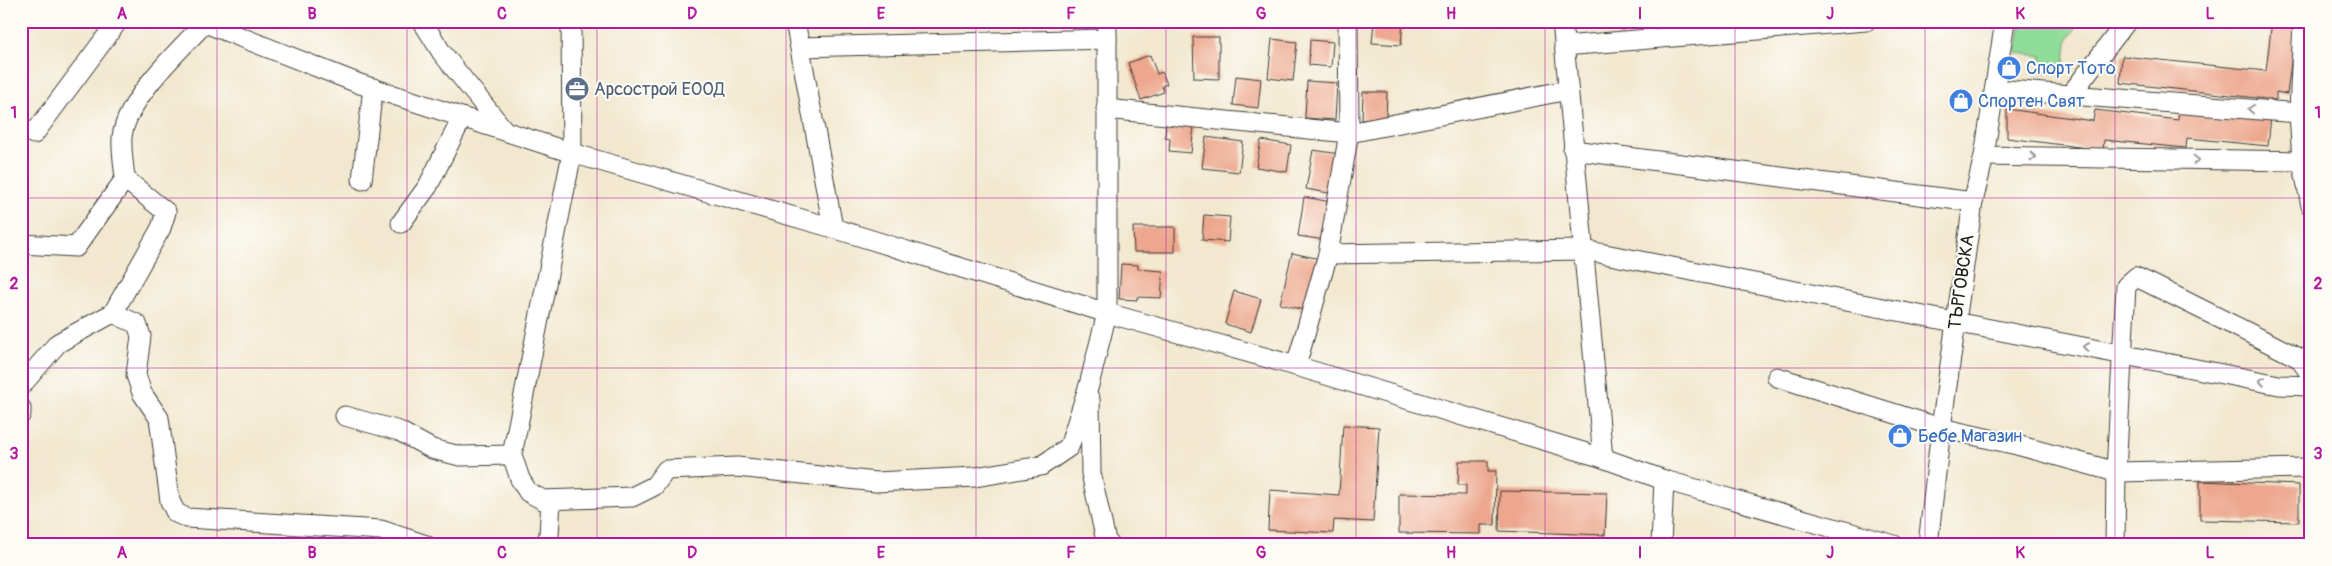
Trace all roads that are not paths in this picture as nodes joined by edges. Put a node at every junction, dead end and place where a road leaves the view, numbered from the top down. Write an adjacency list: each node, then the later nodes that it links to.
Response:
1 (422, 21): 23 (street)
2 (571, 21): 26 (street)
3 (795, 21): 14 (street)
4 (1348, 21): 24 (street)
5 (1562, 21): 13 (street)
6 (1866, 21): 13 (street)
7 (2005, 21): 16 (street, ТЪРГОВСКА)
8 (2127, 21): 18 (street)
9 (2303, 21): 20 (street)
10 (203, 22): 15 (street); 29 (street)
11 (111, 23): 22 (street)
12 (1107, 30): 14 (street); 19 (street)
13 (1564, 46): 17 (street)
14 (800, 47): 34 (street)
15 (373, 88): 21 (street); 30 (street)
16 (1995, 89): 18 (street); 27 (street, ТЪРГОВСКА)
17 (1568, 90): 24 (street); 25 (street)
18 (2071, 94): 20 (street, one-way to 18)
19 (1106, 109): 24 (street); 39 (street)
20 (2299, 113): 28 (street)
21 (462, 118): 23 (street); 33 (street)
22 (21, 128)
23 (504, 130): 26 (street)
24 (1349, 133): 37 (street)
25 (1573, 150): 31 (street); 36 (street)
26 (572, 153): 34 (street); 52 (street)
27 (1984, 156): 28 (street, one-way to 28); 31 (street, ТЪРГОВСКА)
28 (2302, 161): 32 (street)
29 (125, 179): 35 (street); 38 (street)
30 (362, 180)
31 (1973, 202): 40 (street, ТЪРГОВСКА)
32 (2311, 206)
33 (401, 223)
34 (833, 228): 39 (street)
35 (21, 244)
36 (1584, 250): 37 (street); 40 (street); 53 (street)
37 (1328, 254): 42 (street)
38 (114, 313): 46 (street); 58 (street)
39 (1107, 313): 42 (street); 45 (street)
40 (1955, 323): 41 (street, one-way to 40); 51 (street, ТЪРГОВСКА)
41 (2121, 353): 43 (street); 47 (street, one-way to 41); 55 (street)
42 (1296, 366): 53 (street)
43 (2311, 374)
44 (1777, 378): 51 (street)
45 (1090, 385): 57 (street); 60 (street)
46 (21, 386)
47 (2311, 386)
48 (21, 408): 49 (street)
49 (21, 414)
50 (345, 416): 52 (street)
51 (1941, 428): 55 (street); 63 (street, ТЪРГОВСКА)
52 (512, 455): 57 (street)
53 (1602, 458): 56 (street)
54 (2310, 467): 55 (street)
55 (2116, 472): 64 (street)
56 (1664, 480): 61 (street); 62 (street)
57 (550, 500): 59 (street)
58 (426, 545)
59 (545, 545)
60 (1110, 545)
61 (1661, 545)
62 (1894, 545)
63 (1928, 545)
64 (2115, 545)

